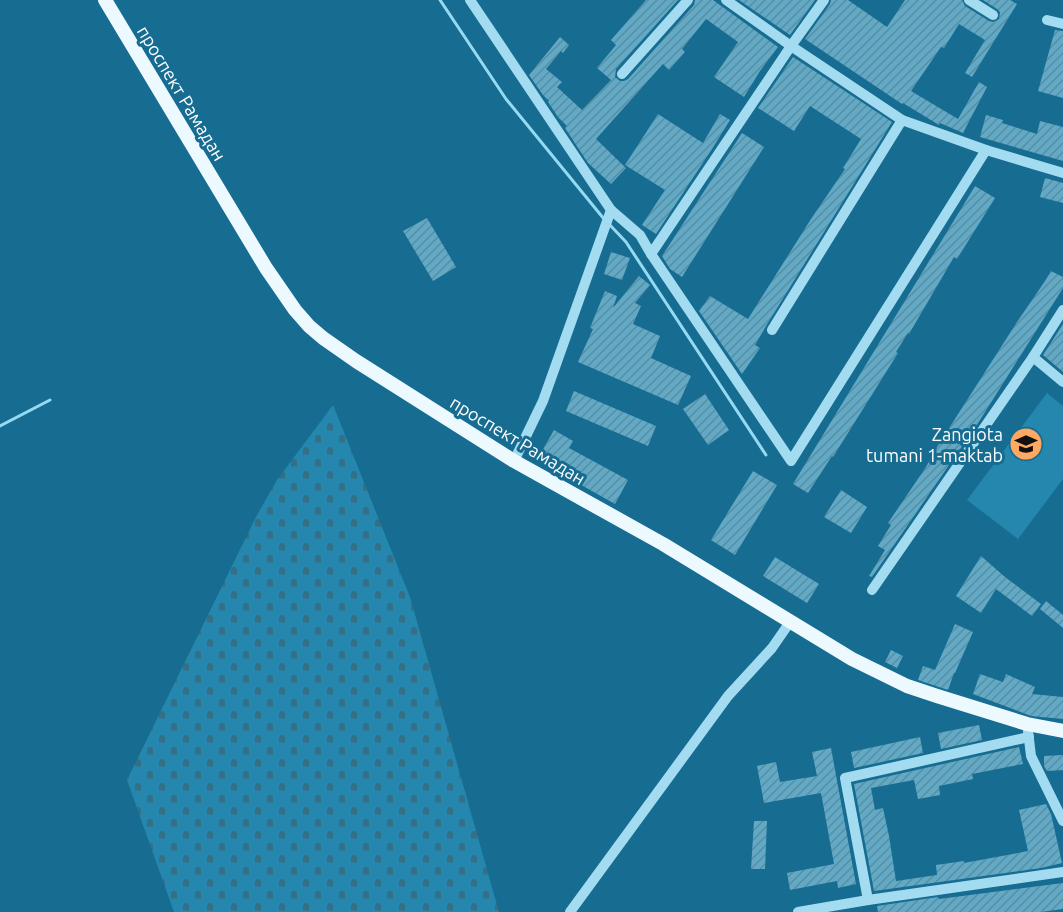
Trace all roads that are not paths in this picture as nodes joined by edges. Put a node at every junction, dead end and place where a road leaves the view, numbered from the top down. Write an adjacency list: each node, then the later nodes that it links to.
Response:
1 (105, 0): 21 (main road, проспект Рамадан)
2 (470, 0): 15 (street)
3 (688, 0): 11 (street)
4 (726, 0): 10 (street)
5 (824, 0): 10 (street)
6 (969, 0): 7 (street)
7 (993, 15)
8 (1047, 20): 9 (street)
9 (1063, 24)
10 (791, 46): 12 (street); 16 (street)
11 (622, 74)
12 (902, 120): 13 (street); 18 (street)
13 (986, 150): 14 (street); 16 (street)
14 (1063, 173)
15 (610, 214): 16 (street); 21 (street)
16 (651, 254)
17 (1063, 310): 19 (street)
18 (772, 330)
19 (1033, 357): 20 (street); 22 (street)
20 (1063, 382)
21 (514, 461): 23 (main road, проспект Рамадан)
22 (872, 590)
23 (790, 622): 24 (main road, проспект Рамадан); 29 (street)
24 (1028, 731): 25 (main road, проспект Рамадан); 26 (street); 28 (street)
25 (1063, 731)
26 (1063, 821)
27 (1063, 872): 28 (street)
28 (868, 900): 30 (street)
29 (570, 912)
30 (798, 912)

